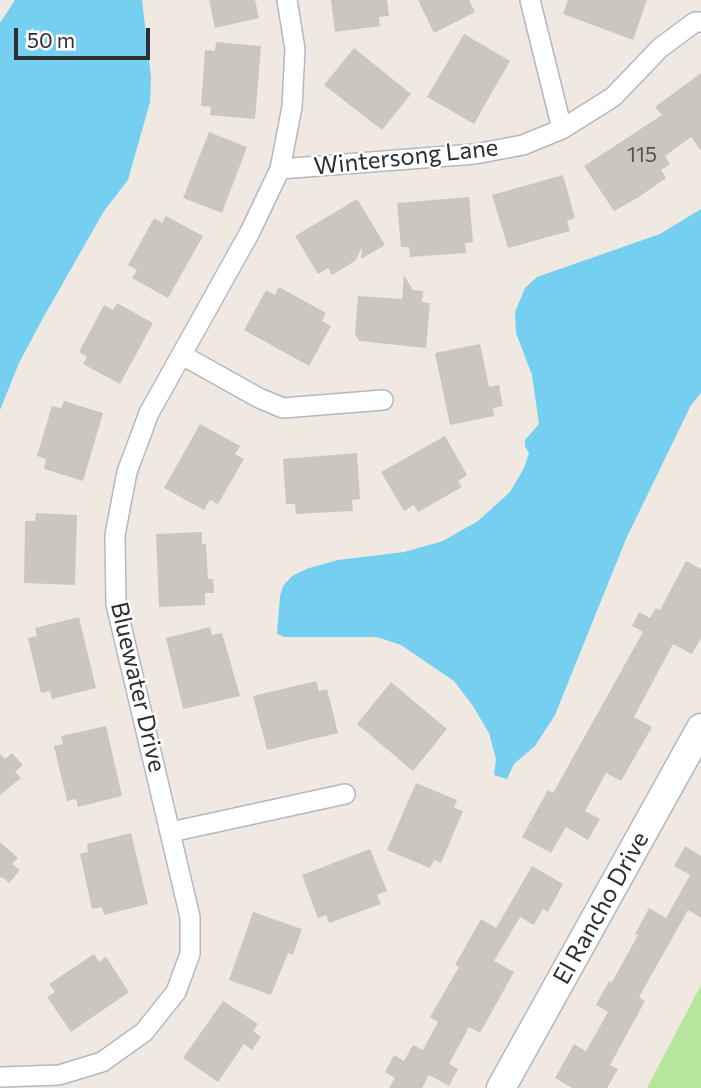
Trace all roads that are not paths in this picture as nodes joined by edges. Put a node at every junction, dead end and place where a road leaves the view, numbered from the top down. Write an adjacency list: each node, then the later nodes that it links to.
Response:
1 (287, 0): 5 (street, Bluewater Drive)
2 (530, 0): 4 (street)
3 (701, 22): 4 (street, Wintersong Lane)
4 (562, 129): 5 (street, Wintersong Lane)
5 (280, 169): 6 (street, Bluewater Drive)
6 (182, 355): 7 (street); 10 (street, Bluewater Drive)
7 (383, 400)
8 (701, 728): 12 (street, El Rancho Drive)
9 (345, 794): 10 (street)
10 (171, 832): 11 (street, Bluewater Drive)
11 (0, 1077)
12 (501, 1088)

